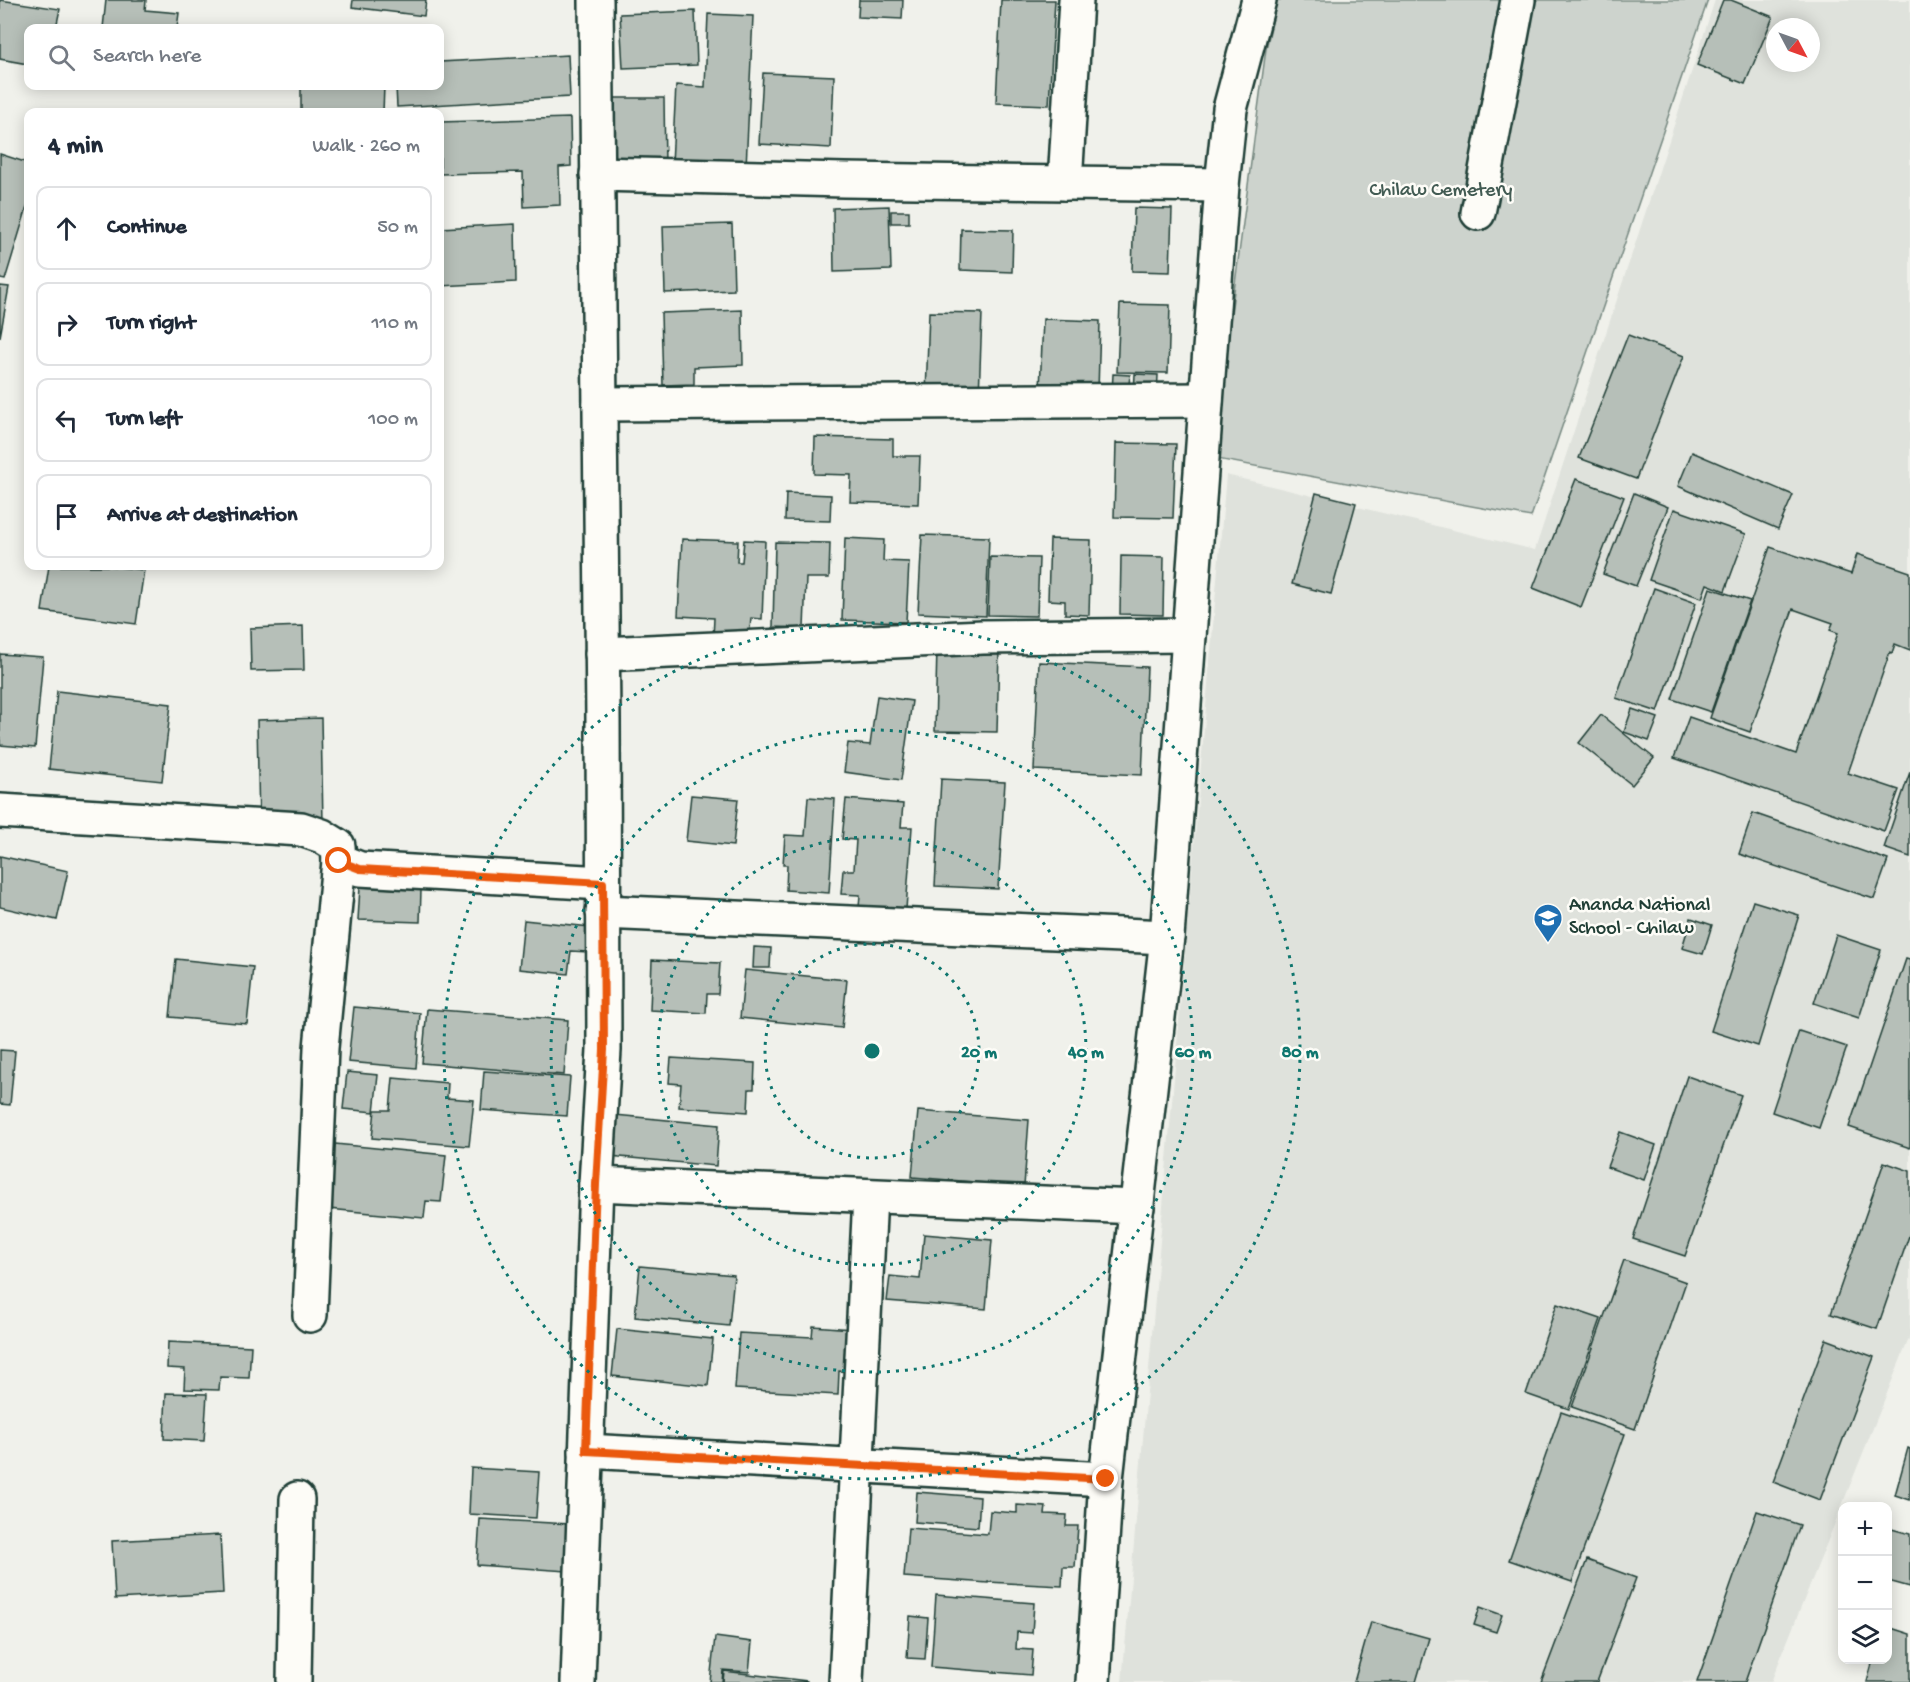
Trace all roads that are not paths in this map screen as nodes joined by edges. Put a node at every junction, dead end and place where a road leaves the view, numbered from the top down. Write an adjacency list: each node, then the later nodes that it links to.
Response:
1 (596, 0): 5 (street)
2 (1076, 0): 6 (street)
3 (1259, 0): 7 (street)
4 (1518, 0): 8 (street)
5 (597, 174): 6 (street); 10 (street)
6 (1065, 183): 7 (street)
7 (1222, 185): 9 (street)
8 (1478, 213)
9 (1206, 400): 10 (street); 11 (street)
10 (600, 404): 12 (street)
11 (1189, 635): 12 (street); 16 (street)
12 (602, 654): 15 (street)
13 (0, 811): 14 (street)
14 (339, 861): 15 (street); 20 (street)
15 (603, 897): 16 (street); 17 (street)
16 (1167, 937): 19 (street)
17 (596, 1184): 18 (street); 21 (street)
18 (870, 1196): 19 (street); 22 (street)
19 (1137, 1207): 23 (street)
20 (310, 1315)
21 (586, 1451): 22 (street); 26 (street)
22 (856, 1466): 23 (street); 27 (street)
23 (1106, 1479): 28 (street)
24 (297, 1499): 25 (street)
25 (294, 1682)
26 (578, 1682)
27 (846, 1682)
28 (1094, 1682)

